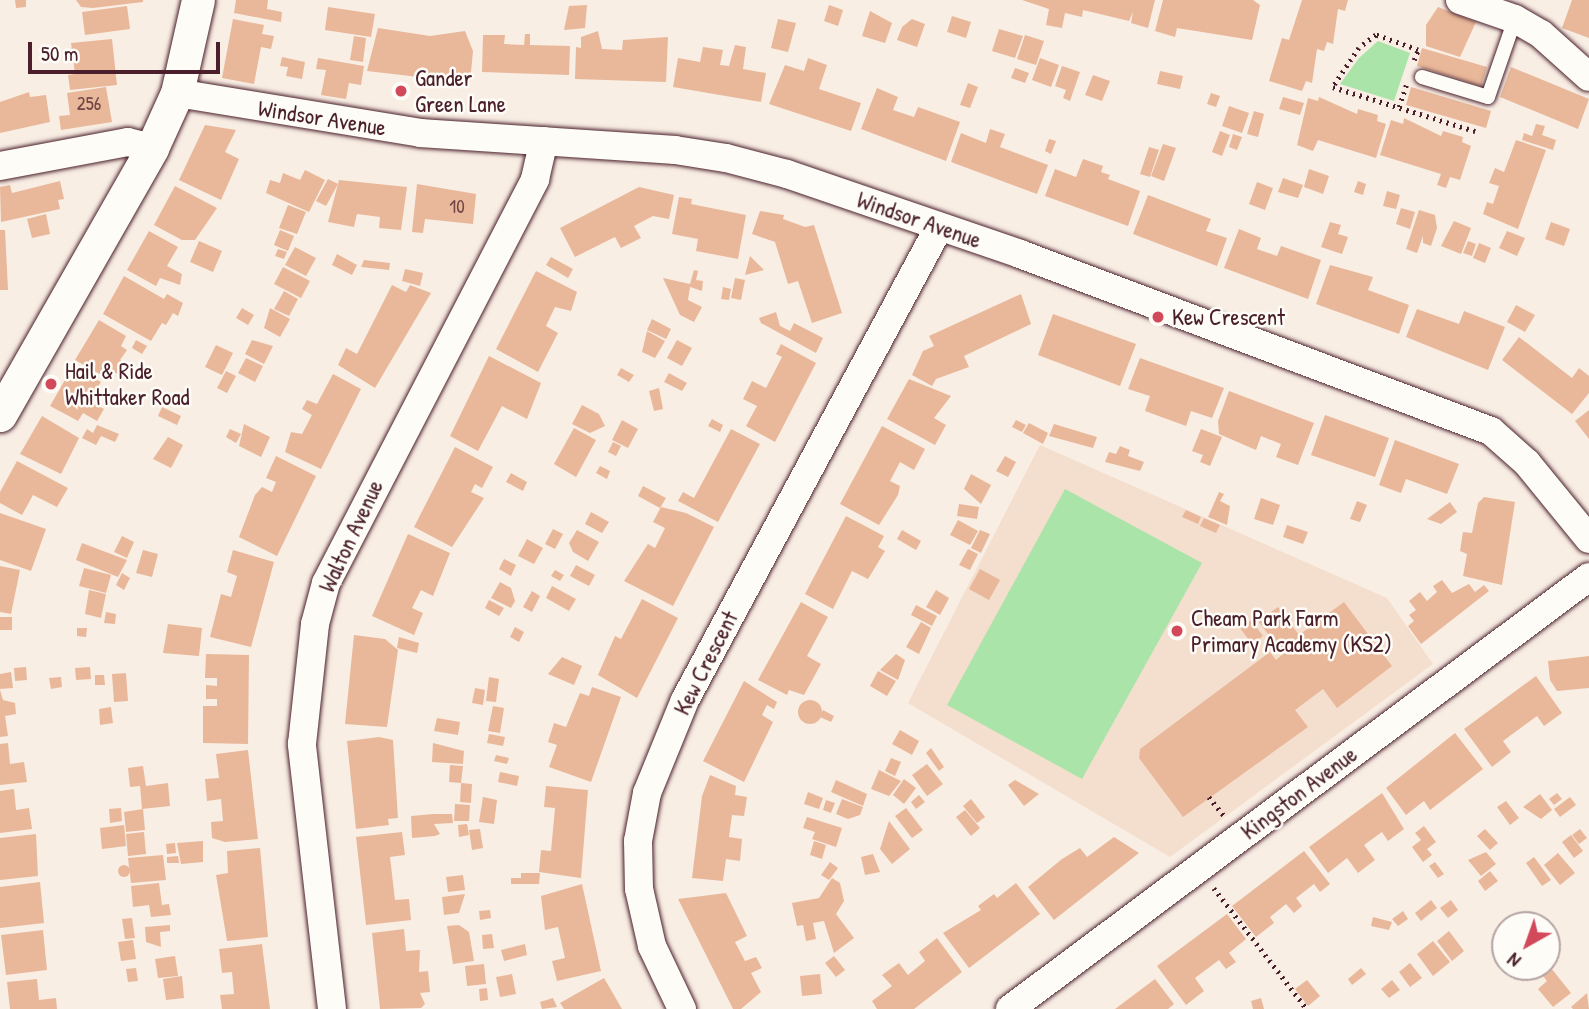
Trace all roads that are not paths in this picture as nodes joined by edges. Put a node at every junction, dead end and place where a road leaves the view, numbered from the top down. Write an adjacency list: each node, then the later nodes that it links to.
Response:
1 (198, 0): 6 (street)
2 (1460, 0): 3 (street)
3 (1515, 19): 4 (lane); 5 (street)
4 (1422, 76)
5 (1589, 77)
6 (177, 93): 7 (street, Windsor Avenue); 8 (street)
7 (544, 141): 10 (street, Windsor Avenue); 14 (street, Walton Avenue)
8 (152, 148): 9 (street); 11 (street)
9 (0, 166)
10 (939, 227): 12 (street, Windsor Avenue); 15 (street, Kew Crescent)
11 (0, 415)
12 (1589, 539)
13 (1589, 577): 16 (street, Kingston Avenue)
14 (332, 1009)
15 (682, 1009)
16 (1010, 1009)

